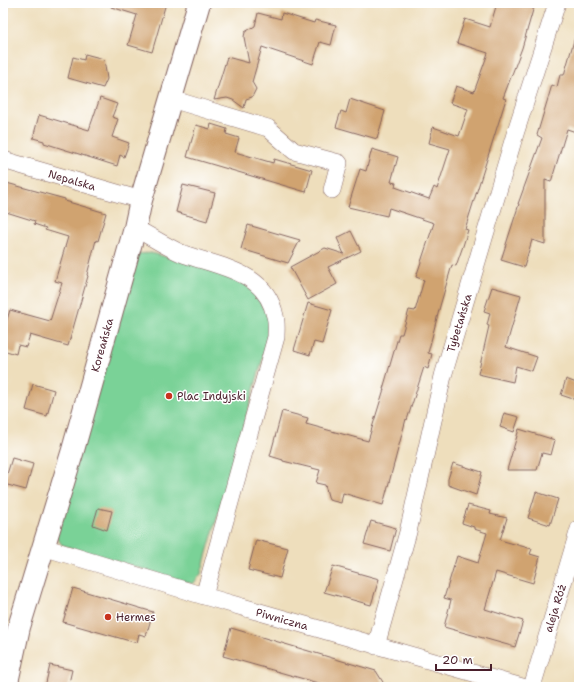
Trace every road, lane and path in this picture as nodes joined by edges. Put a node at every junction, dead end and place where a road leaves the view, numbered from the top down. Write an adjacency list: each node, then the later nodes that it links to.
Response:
1 (199, 3): 3 (street, Koreańska)
2 (557, 3): 11 (street, Tybetańska)
3 (171, 99): 5 (street); 6 (street, Koreańska)
4 (3, 160): 6 (street, Nepalska)
5 (332, 190)
6 (141, 200): 7 (street, Koreańska)
7 (135, 228): 9 (street, Koreańska); 10 (street)
8 (579, 529): 14 (street, aleja Róż)
9 (43, 547): 10 (street, Piwniczna); 12 (street, Koreańska)
10 (204, 596): 11 (street, Piwniczna)
11 (376, 646): 13 (street, Piwniczna)
12 (6, 687)
13 (522, 687)
14 (532, 687)

